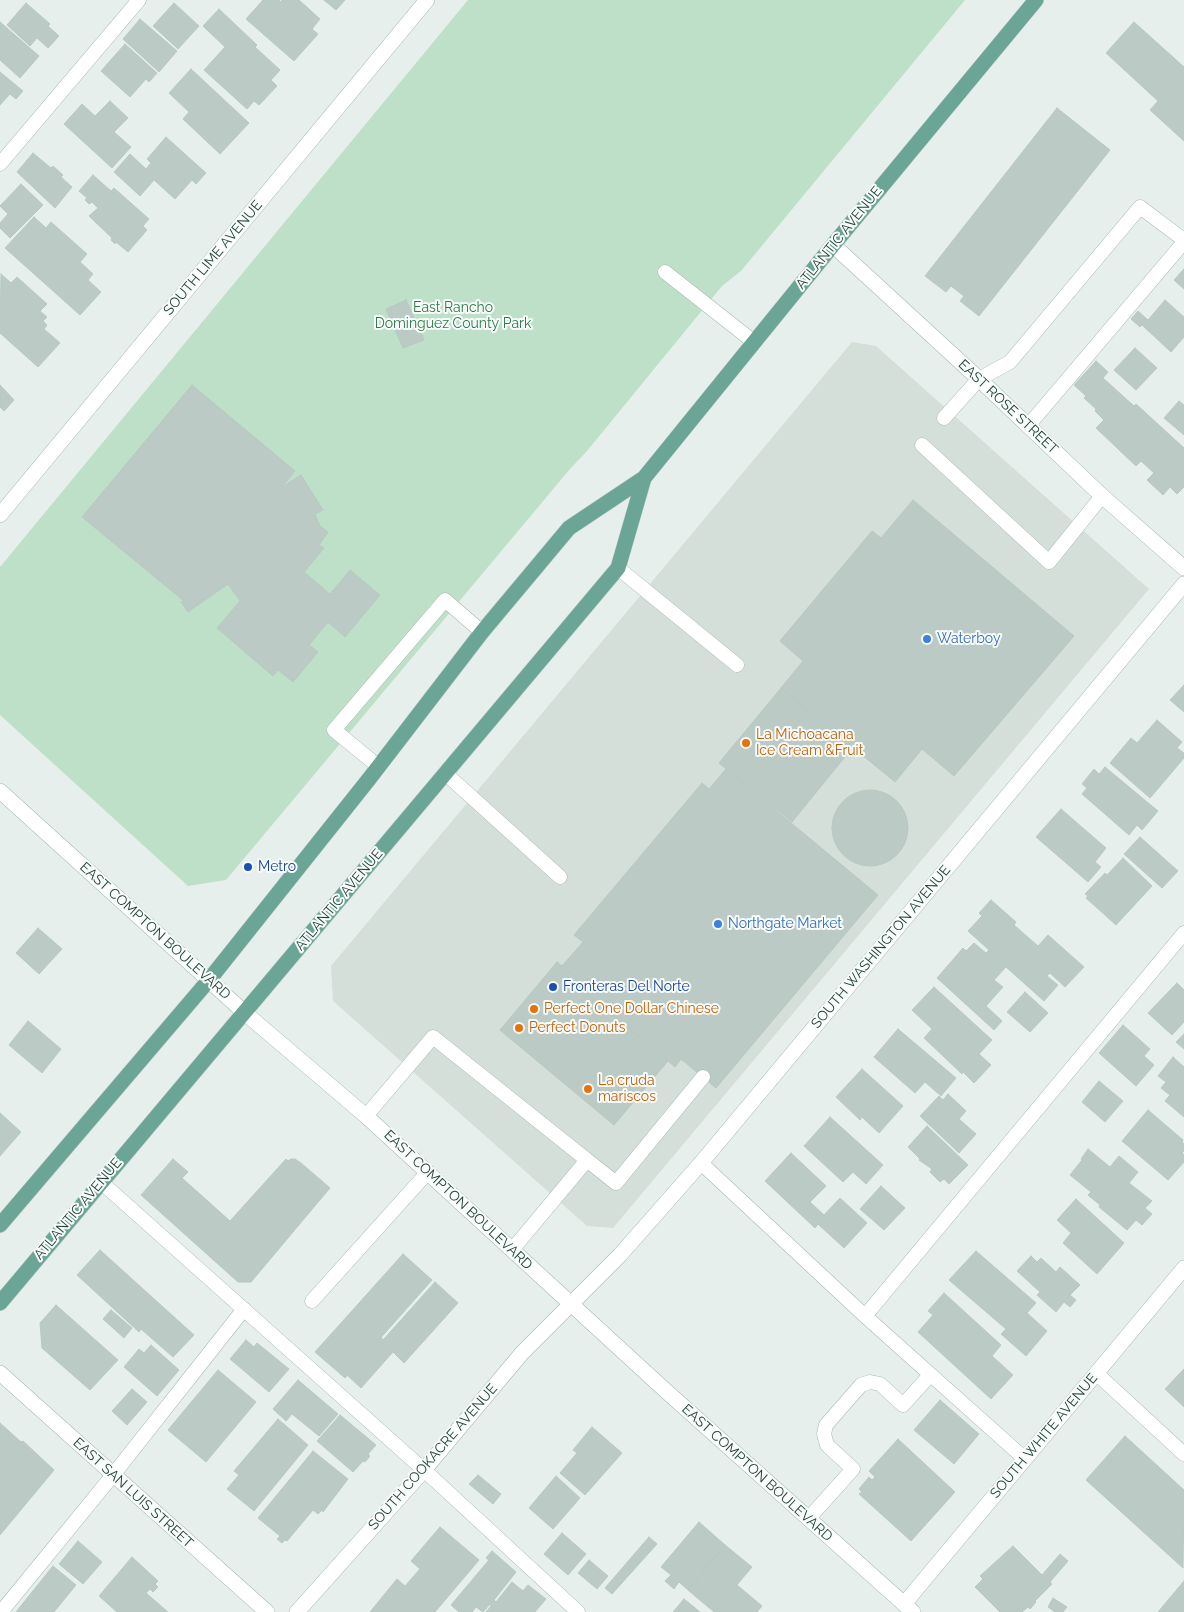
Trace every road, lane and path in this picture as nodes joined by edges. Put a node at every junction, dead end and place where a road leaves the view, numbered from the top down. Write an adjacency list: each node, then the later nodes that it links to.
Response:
1 (140, 0): 4 (lane)
2 (427, 0): 15 (street, SOUTH LIME AVENUE)
3 (1031, 2): 6 (main road, ATLANTIC AVENUE)
4 (0, 164)
5 (1184, 241): 9 (lane); 11 (lane)
6 (833, 245): 8 (main road, ATLANTIC AVENUE); 9 (street, EAST ROSE STREET)
7 (665, 272): 8 (lane)
8 (754, 342): 13 (main road, ATLANTIC AVENUE)
9 (980, 379): 10 (lane); 11 (street, EAST ROSE STREET)
10 (944, 418)
11 (1028, 426): 14 (street, EAST ROSE STREET)
12 (922, 445): 14 (lane)
13 (644, 478): 16 (main road, ATLANTIC AVENUE); 19 (main road, ATLANTIC AVENUE)
14 (1102, 496): 17 (street, EAST ROSE STREET)
15 (1, 510)
16 (618, 568): 20 (lane); 22 (main road, ATLANTIC AVENUE)
17 (1184, 568)
18 (1184, 584): 31 (street, SOUTH WASHINGTON AVENUE)
19 (482, 632): 21 (main road, ATLANTIC AVENUE); 21 (lane)
20 (737, 665)
21 (378, 766): 26 (main road, ATLANTIC AVENUE)
22 (445, 773): 24 (lane); 27 (main road, ATLANTIC AVENUE)
23 (0, 791): 26 (street, EAST COMPTON BOULEVARD)
24 (560, 877)
25 (1184, 934): 41 (lane)
26 (209, 980): 27 (street, EAST COMPTON BOULEVARD); 34 (main road, ATLANTIC AVENUE)
27 (245, 1013): 29 (street, EAST COMPTON BOULEVARD); 33 (main road, ATLANTIC AVENUE)
28 (703, 1077): 30 (lane)
29 (366, 1116): 30 (lane); 32 (street, EAST COMPTON BOULEVARD)
30 (587, 1160): 35 (lane)
31 (701, 1163): 39 (street, SOUTH WASHINGTON AVENUE); 41 (lane)
32 (427, 1172): 35 (street, EAST COMPTON BOULEVARD); 37 (lane)
33 (101, 1182): 38 (main road, ATLANTIC AVENUE); 40 (lane)
34 (0, 1225)
35 (512, 1250): 39 (street, EAST COMPTON BOULEVARD)
36 (1184, 1268): 43 (street, SOUTH WHITE AVENUE)
37 (312, 1301)
38 (0, 1303)
39 (571, 1304): 47 (street, SOUTH COOKACRE AVENUE); 49 (street, EAST COMPTON BOULEVARD)
40 (244, 1309): 47 (lane); 48 (lane)
41 (865, 1316): 44 (lane)
42 (0, 1373): 48 (street, EAST SAN LUIS STREET)
43 (1096, 1373): 45 (lane); 46 (street, SOUTH WHITE AVENUE)
44 (930, 1375): 46 (lane); 49 (lane)
45 (1184, 1454)
46 (1024, 1458): 50 (street, SOUTH WHITE AVENUE)
47 (424, 1470): 53 (street, SOUTH COOKACRE AVENUE); 54 (lane)
48 (113, 1475): 51 (lane); 52 (street, EAST SAN LUIS STREET)
49 (808, 1518): 50 (street, EAST COMPTON BOULEVARD)
50 (908, 1608)
51 (1, 1612)
52 (267, 1612)
53 (297, 1612)
54 (578, 1612)

